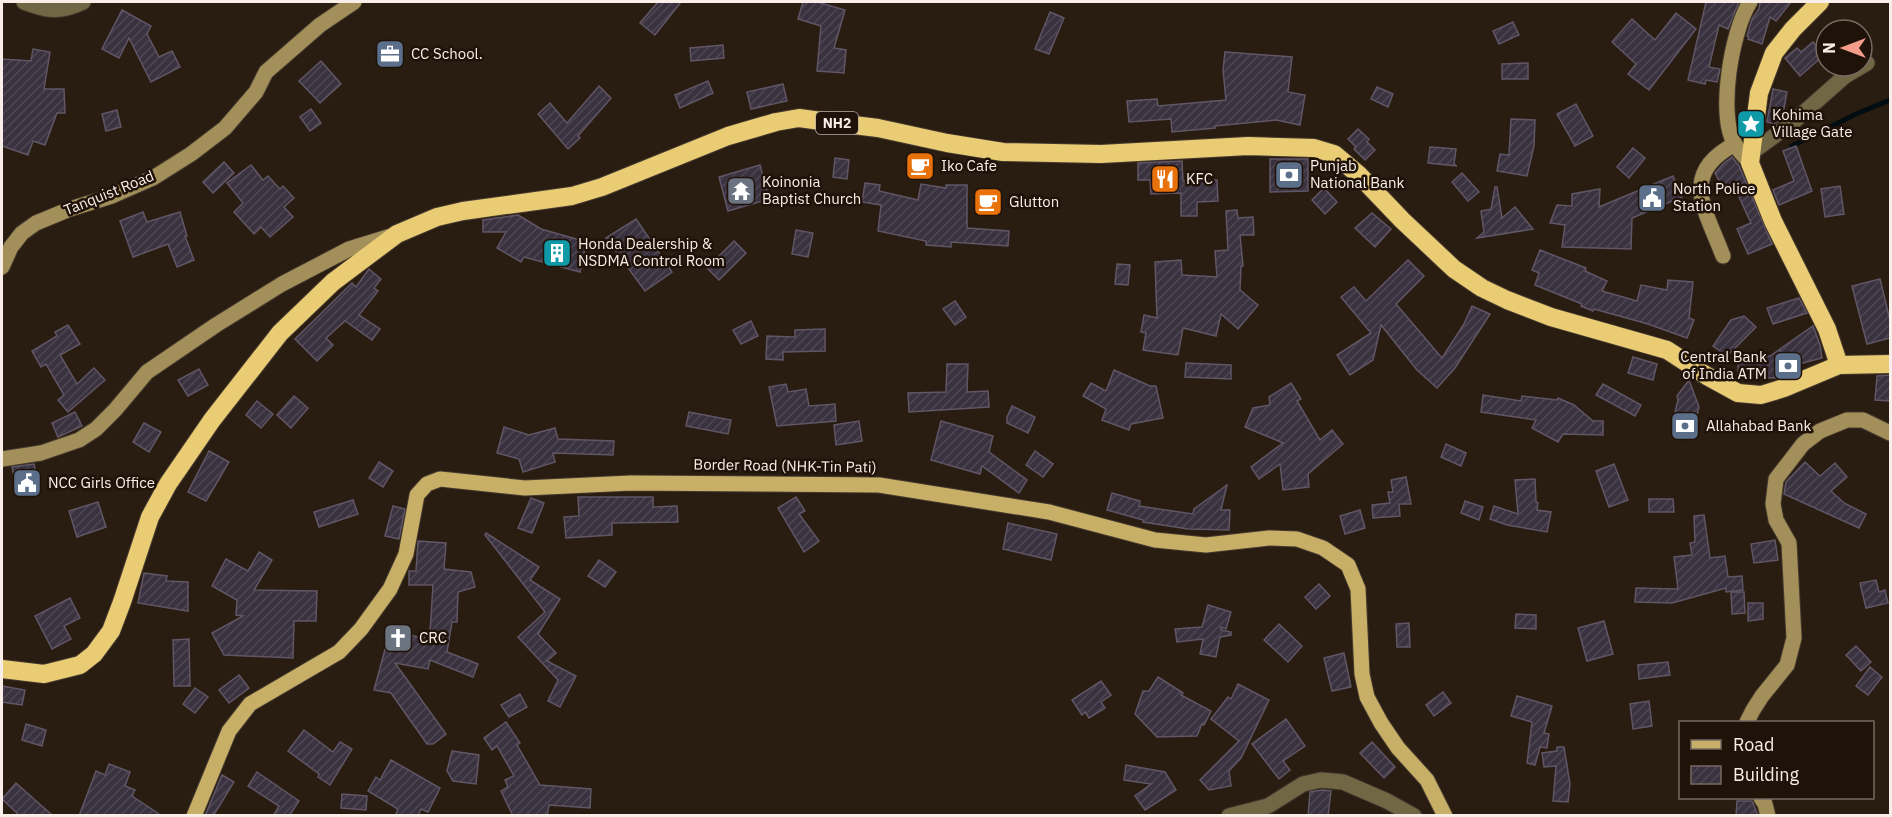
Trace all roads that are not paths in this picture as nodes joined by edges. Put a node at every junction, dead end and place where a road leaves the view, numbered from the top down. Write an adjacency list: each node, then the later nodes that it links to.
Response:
1 (24, 2): 2 (street)
2 (83, 2)
3 (354, 2): 11 (street, Tanquist Road)
4 (1750, 2): 7 (street)
5 (1820, 2): 8 (highway)
6 (1843, 78): 8 (street)
7 (1735, 144): 8 (street); 10 (street)
8 (1750, 158): 13 (highway)
9 (397, 234): 13 (highway, NH2); 15 (street); 16 (highway, NH2)
10 (1723, 256)
11 (2, 267)
12 (1890, 364): 13 (highway, NH2)
13 (1839, 365)
14 (1890, 433): 17 (street)
15 (2, 459)
16 (2, 669)
17 (1748, 721)
18 (1762, 799): 23 (street)
19 (194, 816): 22 (main road, Border Road (NHK-Tin Pati))
20 (1228, 816): 21 (street)
21 (1414, 816)
22 (1445, 816)
23 (1767, 816)

